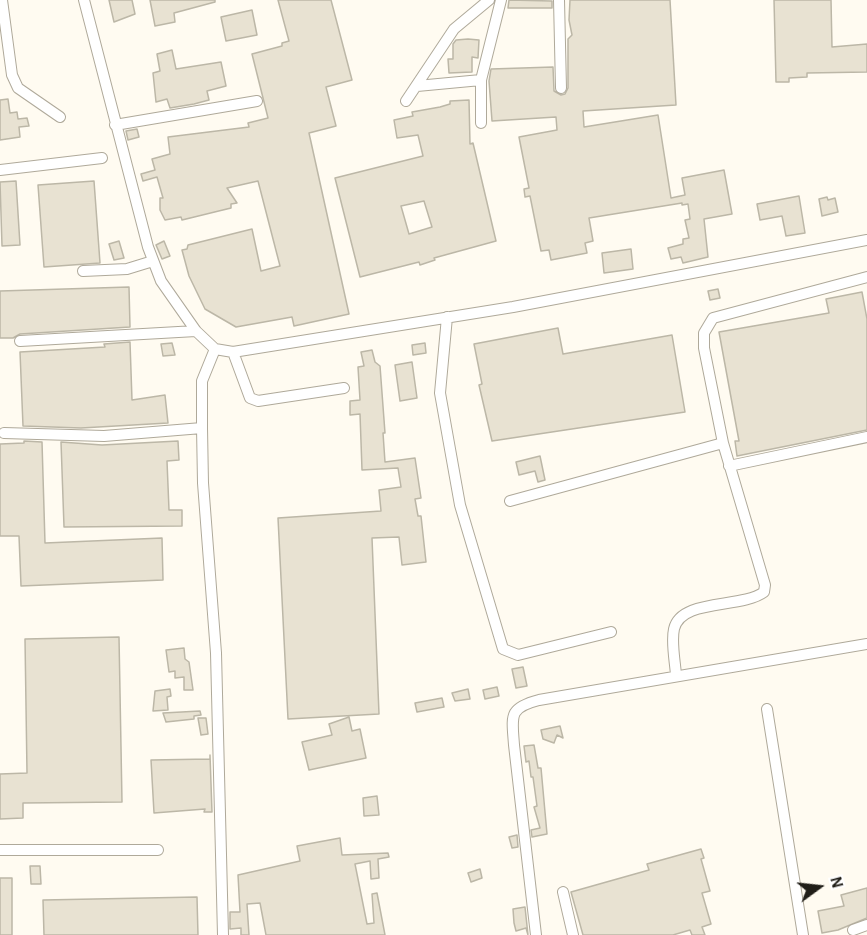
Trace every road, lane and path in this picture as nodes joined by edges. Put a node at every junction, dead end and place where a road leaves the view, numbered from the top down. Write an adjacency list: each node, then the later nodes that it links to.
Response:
1 (2, 0): 11 (street)
2 (84, 0): 13 (street)
3 (489, 0): 7 (street)
4 (501, 0): 6 (street)
5 (559, 0): 8 (street)
6 (481, 80): 7 (street); 12 (street)
7 (417, 86): 10 (street)
8 (561, 88)
9 (257, 101): 13 (street)
10 (406, 101)
11 (60, 117)
12 (481, 123)
13 (115, 125): 17 (street)
14 (102, 158): 15 (street)
15 (0, 170)
16 (867, 240): 20 (street)
17 (153, 261): 18 (street); 21 (street)
18 (83, 271)
19 (867, 277): 29 (street)
20 (447, 317): 24 (street); 32 (street)
21 (196, 331): 22 (street); 23 (street)
22 (20, 341)
23 (215, 349): 24 (street); 26 (street)
24 (233, 352): 25 (street)
25 (344, 388)
26 (202, 428): 27 (street); 41 (street)
27 (4, 434)
28 (867, 437): 30 (street)
29 (723, 443): 30 (street); 31 (street)
30 (729, 466): 34 (street)
31 (510, 501)
32 (611, 632)
33 (867, 644): 34 (street)
34 (676, 675): 42 (street)
35 (767, 709): 44 (street)
36 (0, 850): 37 (street)
37 (158, 850)
38 (563, 892): 43 (street)
39 (867, 925): 40 (street)
40 (853, 930)
41 (223, 935)
42 (536, 935)
43 (573, 935)
44 (803, 935)

